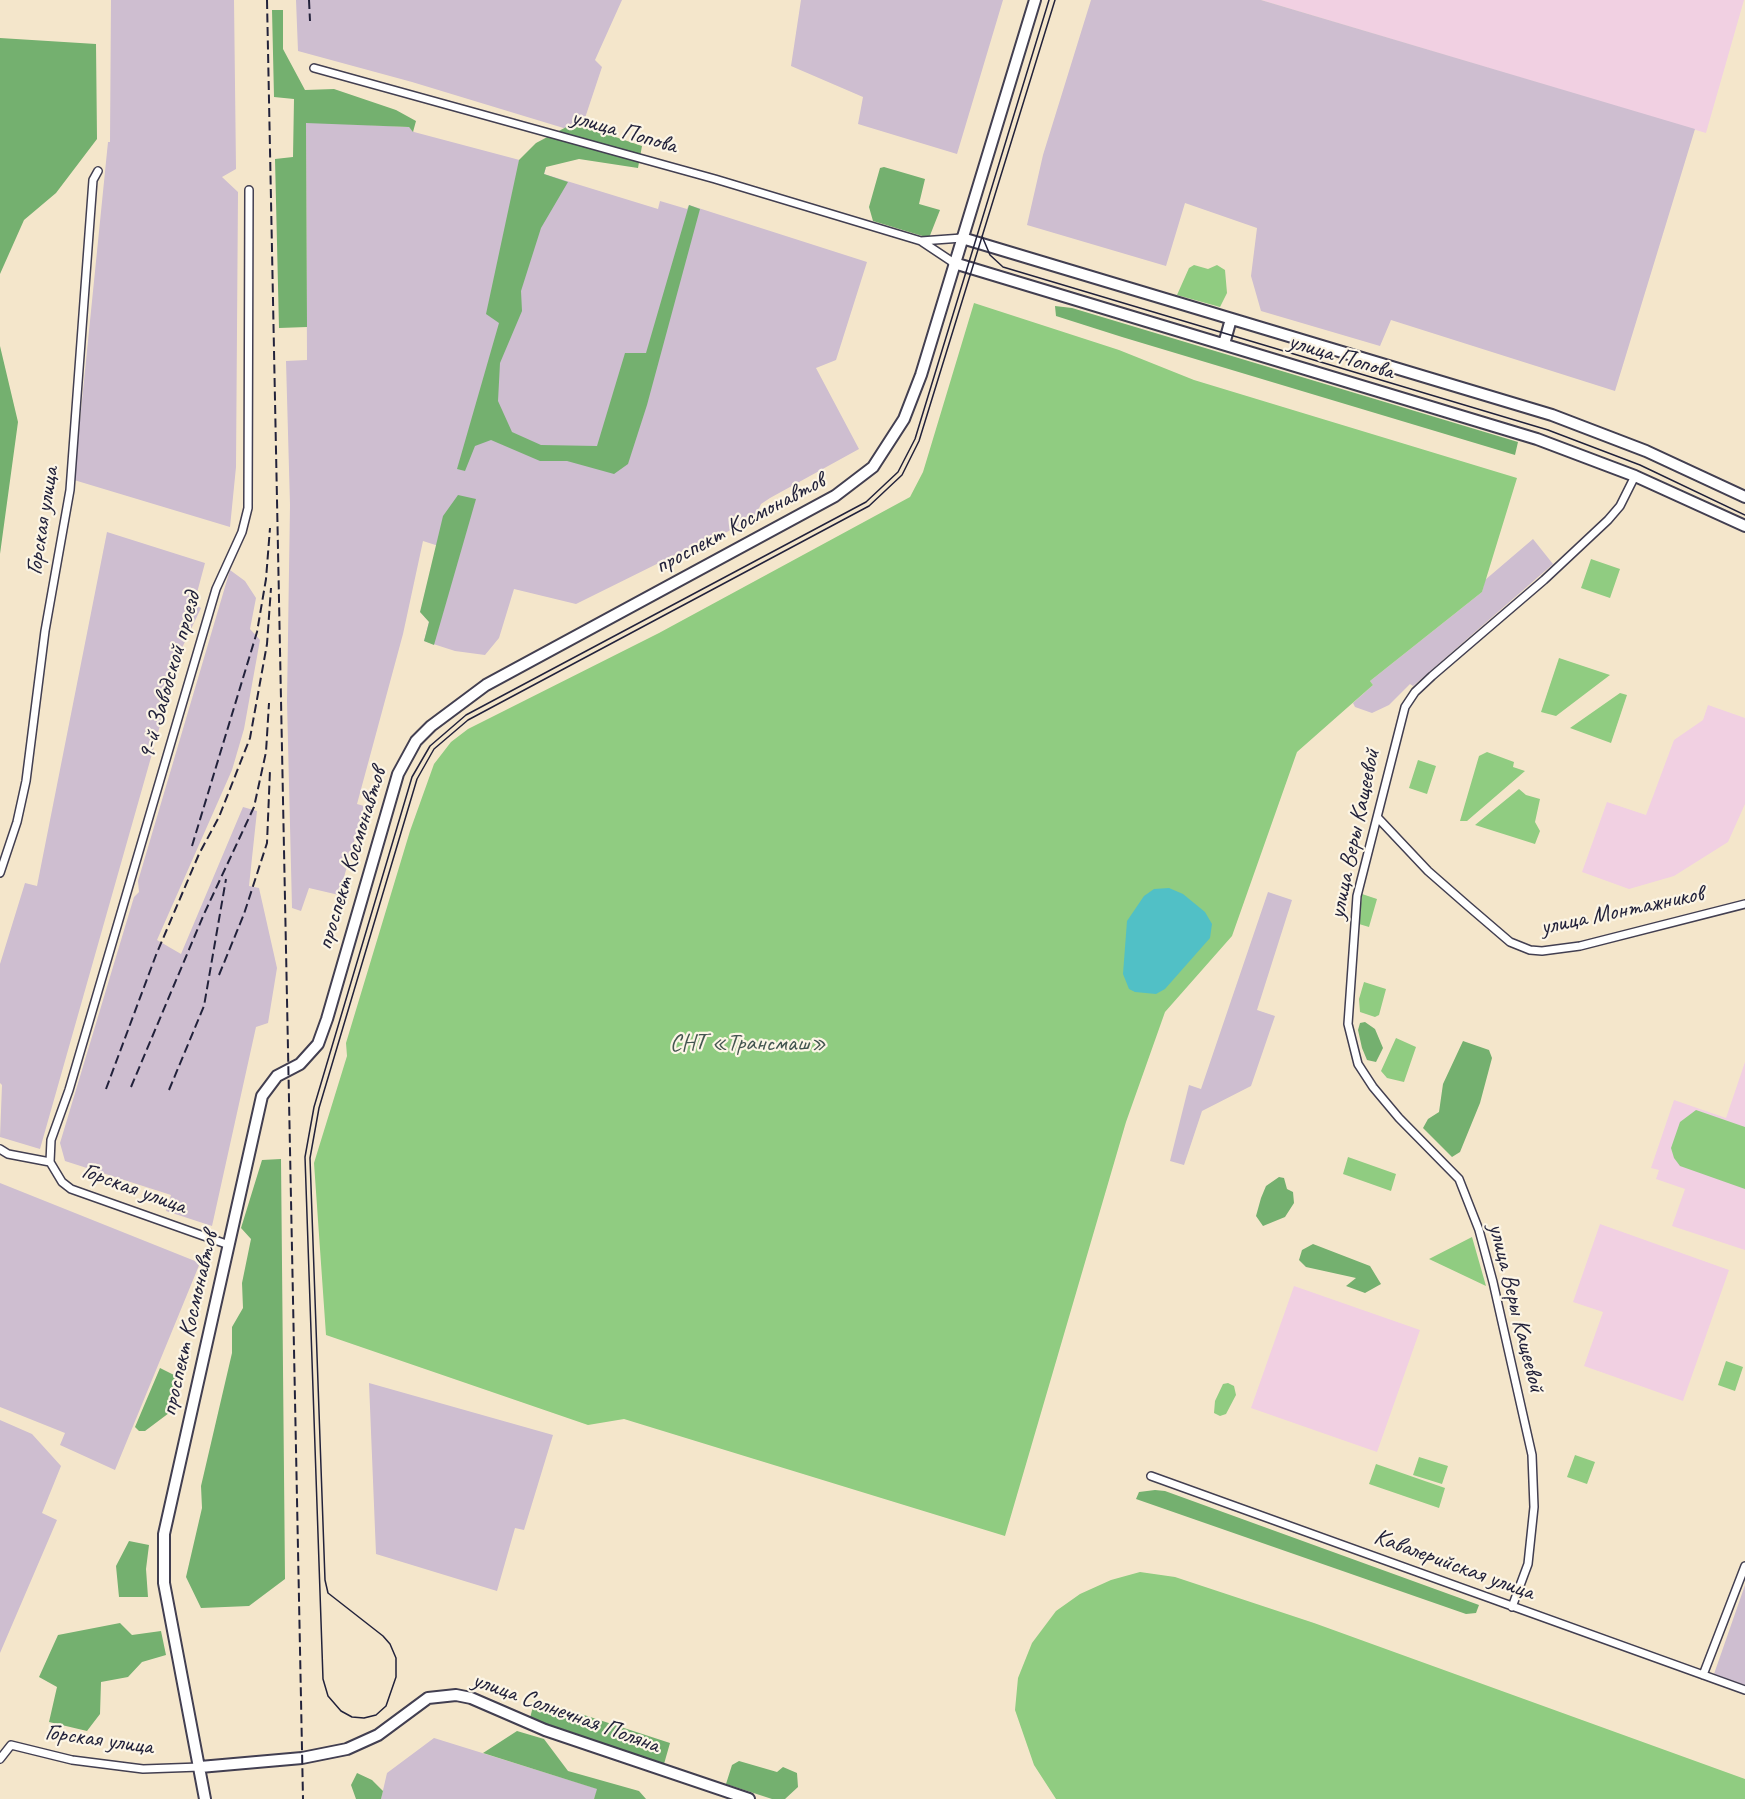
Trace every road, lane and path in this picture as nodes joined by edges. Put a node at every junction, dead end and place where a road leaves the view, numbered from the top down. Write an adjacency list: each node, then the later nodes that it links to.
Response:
1 (1035, 0): 5 (main road, проспект Космонавтов)
2 (314, 68): 6 (street, улица Попова)
3 (98, 171): 14 (street, Горская улица)
4 (249, 190): 17 (street, 9-й Заводской проезд)
5 (962, 238): 6 (street, улица Попова); 7 (main road, проспект Космонавтов); 8 (main road, улица Попова)
6 (921, 241): 7 (street, улица Попова)
7 (954, 263): 9 (main road, улица Попова); 18 (main road, проспект Космонавтов)
8 (1231, 319): 9 (main road); 11 (main road, улица Попова)
9 (1224, 344): 10 (main road, улица Попова)
10 (1635, 476): 12 (main road, улица Попова); 13 (street, улица Веры Кащеевой)
11 (1745, 497)
12 (1745, 526)
13 (1378, 818): 15 (street, улица Монтажников); 21 (street, улица Веры Кащеевой)
14 (0, 873)
15 (1745, 904)
16 (0, 1149): 17 (street, Горская улица)
17 (50, 1162): 18 (street, Горская улица)
18 (229, 1245): 25 (main road, проспект Космонавтов)
19 (1151, 1476): 21 (street, Кавалерийская улица)
20 (1745, 1566): 22 (street)
21 (1512, 1607): 22 (street, Кавалерийская улица)
22 (1703, 1675): 23 (street, Кавалерийская улица)
23 (1745, 1690)
24 (0, 1760): 25 (street, Горская улица)
25 (200, 1767): 26 (main road, проспект Космонавтов); 27 (main road, улица Солнечная Поляна)
26 (205, 1799)
27 (750, 1799)

